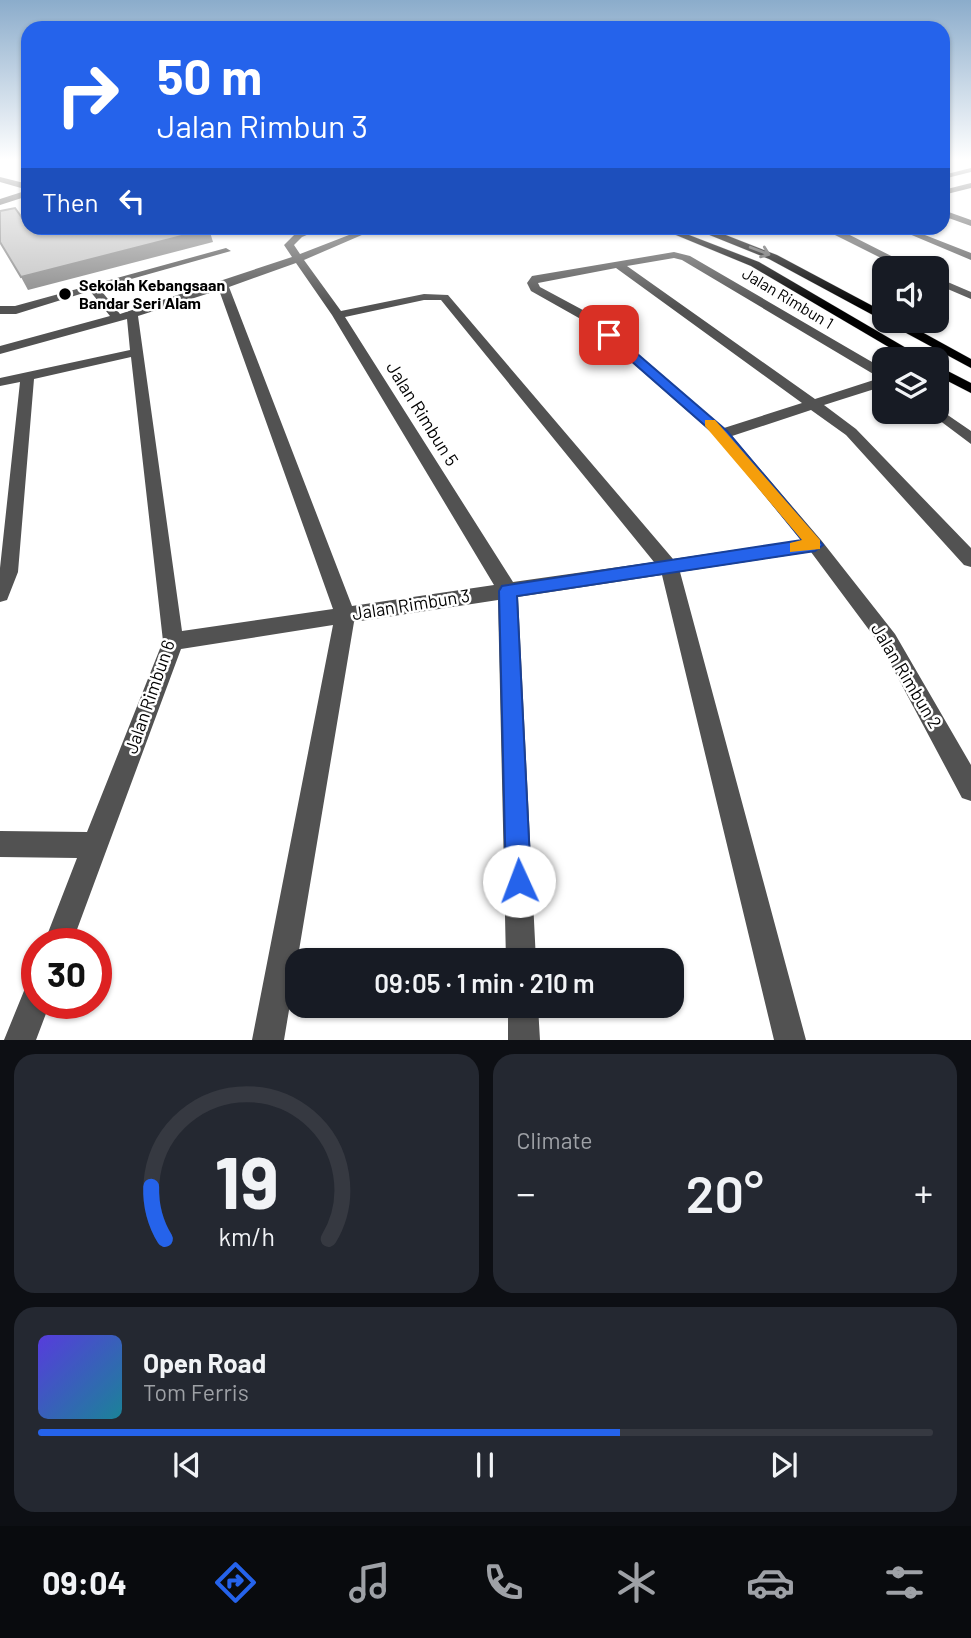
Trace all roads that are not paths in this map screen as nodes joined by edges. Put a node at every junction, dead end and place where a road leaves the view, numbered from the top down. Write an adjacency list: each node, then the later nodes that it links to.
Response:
1 (950, 216): 2 (street)
2 (971, 223)
3 (303, 235): 12 (street)
4 (358, 235): 12 (street)
5 (682, 235): 23 (main road)
6 (715, 235): 19 (main road, one-way to 19)
7 (838, 235): 10 (street)
8 (917, 235): 11 (street)
9 (226, 251): 15 (street)
10 (883, 256)
11 (971, 257)
12 (299, 260): 16 (street); 20 (street, Jalan Rimbun 5)
13 (616, 263): 27 (street, Jalan Rimbun 1); 33 (street); 35 (street, Jalan Rimbun 2)
14 (949, 286): 17 (street)
15 (92, 288): 18 (street); 21 (street)
16 (223, 288): 21 (street); 42 (street)
17 (971, 296)
18 (0, 310)
19 (872, 310)
20 (338, 315): 39 (street); 40 (street, Jalan Rimbun 5)
21 (125, 316): 24 (street); 25 (street, Jalan Rimbun 6)
22 (915, 333): 26 (main road)
23 (898, 347)
24 (0, 350)
25 (137, 352): 28 (street); 43 (street, Jalan Rimbun 6)
26 (971, 364)
27 (872, 368)
28 (27, 376): 30 (street); 41 (street)
29 (949, 376): 32 (main road)
30 (0, 382)
31 (872, 385): 33 (street)
32 (971, 389)
33 (812, 405): 35 (street); 38 (street)
34 (949, 421): 36 (street)
35 (722, 434): 37 (street, Jalan Rimbun 2)
36 (971, 439)
37 (815, 545): 39 (street, Jalan Rimbun 3); 44 (street, Jalan Rimbun 2)
38 (971, 560)
39 (670, 567): 40 (street, Jalan Rimbun 3); 54 (street)
40 (508, 591): 42 (street, Jalan Rimbun 3); 48 (street)
41 (0, 594)
42 (345, 615): 43 (street, Jalan Rimbun 3); 52 (street)
43 (173, 641): 46 (street, Jalan Rimbun 6)
44 (971, 789)
45 (0, 844): 46 (street)
46 (97, 845): 47 (street, Jalan Rimbun 6)
47 (64, 928)
48 (521, 948)
49 (523, 1018): 53 (street)
50 (28, 1019): 51 (street)
51 (20, 1040)
52 (268, 1040)
53 (524, 1040)
54 (790, 1040)

